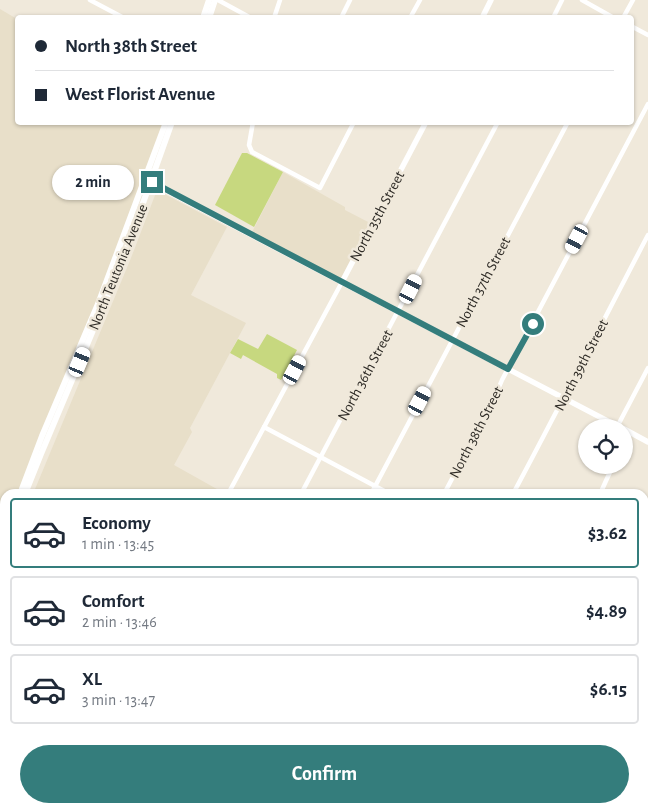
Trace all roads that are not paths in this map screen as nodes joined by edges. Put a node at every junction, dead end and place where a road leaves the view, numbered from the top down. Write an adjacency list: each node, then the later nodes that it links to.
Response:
1 (90, 0): 11 (street)
2 (209, 0): 12 (main road)
3 (217, 0): 13 (main road); 14 (street)
4 (280, 0): 15 (street)
5 (350, 0): 16 (street)
6 (420, 0): 17 (street)
7 (492, 0): 18 (street)
8 (562, 0): 19 (street)
9 (582, 0): 20 (street)
10 (633, 0): 21 (street)
11 (118, 15)
12 (204, 15)
13 (210, 15)
14 (245, 15)
15 (275, 15)
16 (342, 15)
17 (412, 15)
18 (484, 15)
19 (554, 15)
20 (609, 15)
21 (625, 15)
22 (634, 28): 23 (street)
23 (648, 35)
24 (648, 104): 38 (street, North 38th Street)
25 (165, 125): 32 (main road, North Teutonia Avenue)
26 (171, 125): 32 (main road, North Teutonia Avenue)
27 (252, 125): 28 (street)
28 (352, 125)
29 (424, 125): 34 (street, North 35th Street)
30 (496, 125): 35 (street, North 36th Street)
31 (566, 125): 36 (street, North 37th Street)
32 (148, 181): 34 (street); 48 (main road, North Teutonia Avenue); 49 (main road, North Teutonia Avenue)
33 (648, 235): 39 (street, North 39th Street)
34 (342, 282): 35 (street); 42 (street, North 35th Street)
35 (398, 311): 36 (street); 45 (street, North 36th Street)
36 (452, 340): 38 (street); 47 (street, North 37th Street)
37 (648, 368): 41 (street)
38 (508, 369): 39 (street); 54 (street, North 38th Street)
39 (563, 397): 40 (street); 55 (street, North 39th Street)
40 (603, 419)
41 (624, 419)
42 (264, 427): 45 (street); 50 (street, North 35th Street)
43 (633, 434): 44 (street)
44 (648, 442)
45 (320, 458): 47 (street); 51 (street, North 36th Street)
46 (609, 474): 56 (street)
47 (375, 486): 52 (street, North 37th Street); 53 (street)
48 (22, 489)
49 (28, 489)
50 (231, 489)
51 (304, 489)
52 (374, 489)
53 (381, 489)
54 (447, 489)
55 (516, 489)
56 (602, 489)

